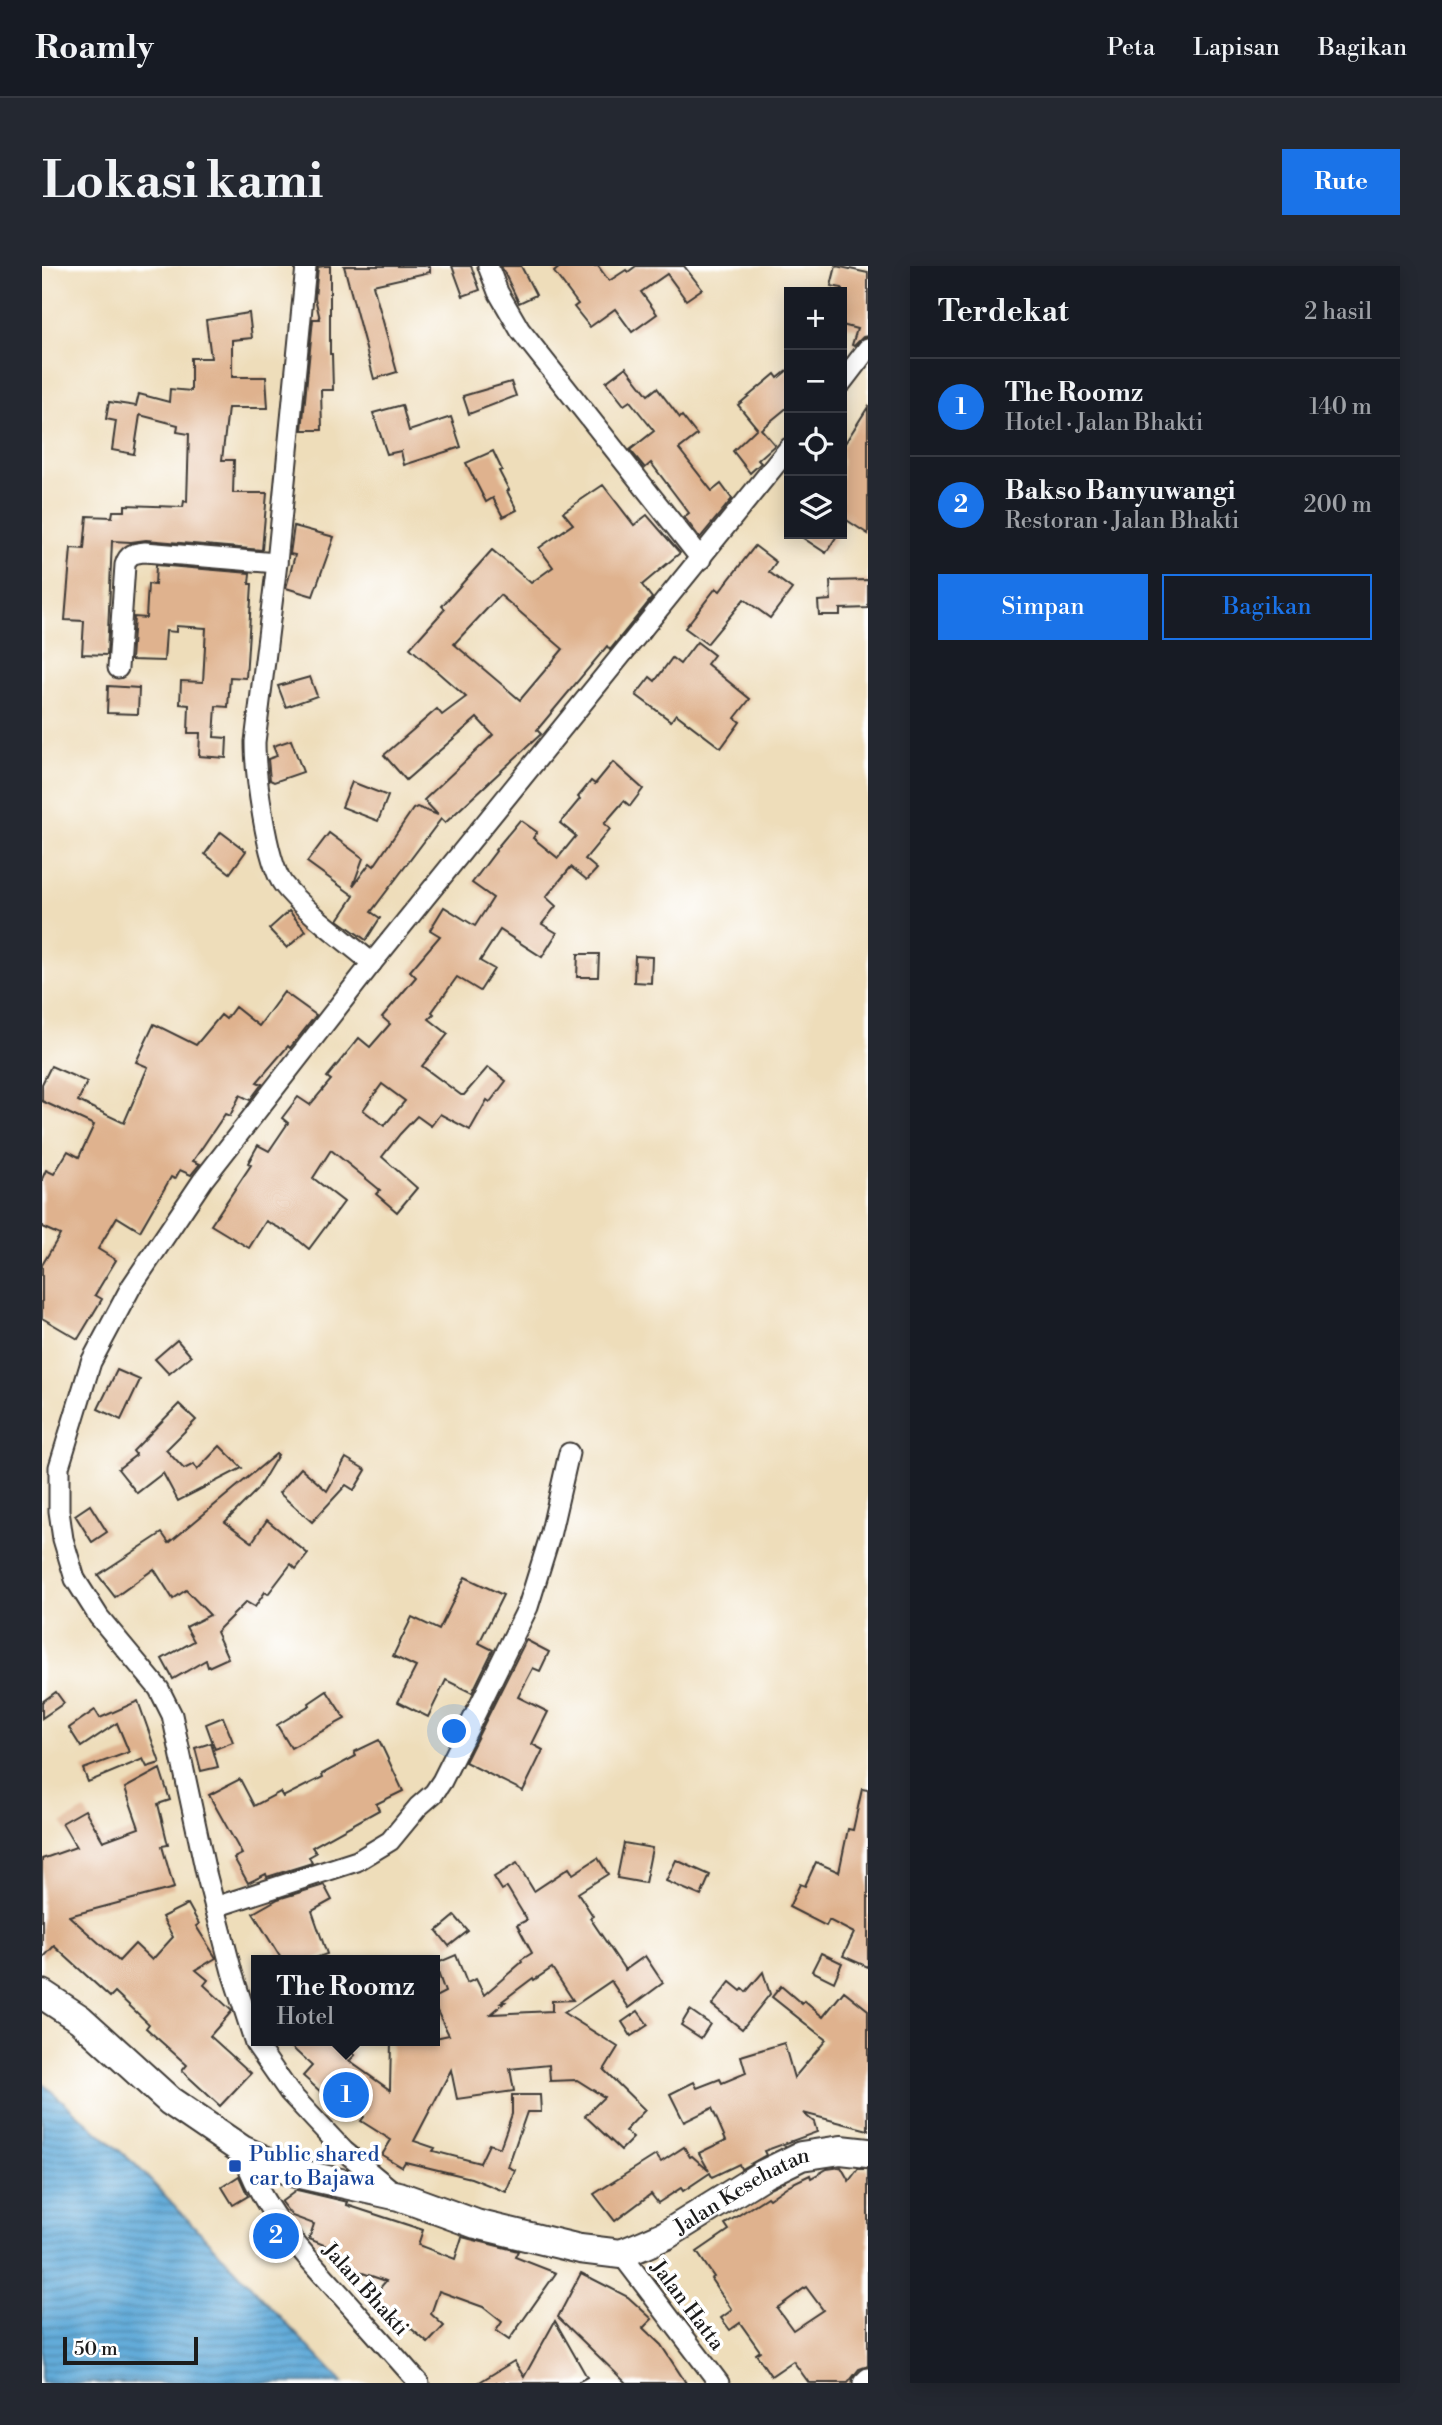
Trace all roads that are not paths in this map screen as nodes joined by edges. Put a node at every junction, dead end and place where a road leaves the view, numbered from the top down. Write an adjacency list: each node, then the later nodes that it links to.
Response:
1 (306, 266): 7 (street)
2 (488, 266): 6 (street)
3 (868, 348): 4 (street)
4 (847, 375)
5 (784, 455): 6 (street)
6 (701, 559): 9 (street)
7 (276, 563): 8 (street); 9 (street)
8 (118, 668)
9 (372, 963): 11 (street)
10 (569, 1453): 11 (street)
11 (215, 1907): 13 (street)
12 (42, 1994): 15 (highway)
13 (251, 2031)
14 (257, 2046): 17 (street)
15 (242, 2150): 17 (highway); 20 (street, Jalan Bhakti)
16 (868, 2153): 18 (highway, Jalan Kesehatan)
17 (399, 2196): 18 (highway)
18 (621, 2254): 21 (street, Jalan Hatta)
19 (868, 2378): 22 (street)
20 (419, 2383)
21 (719, 2383)
22 (863, 2383)

